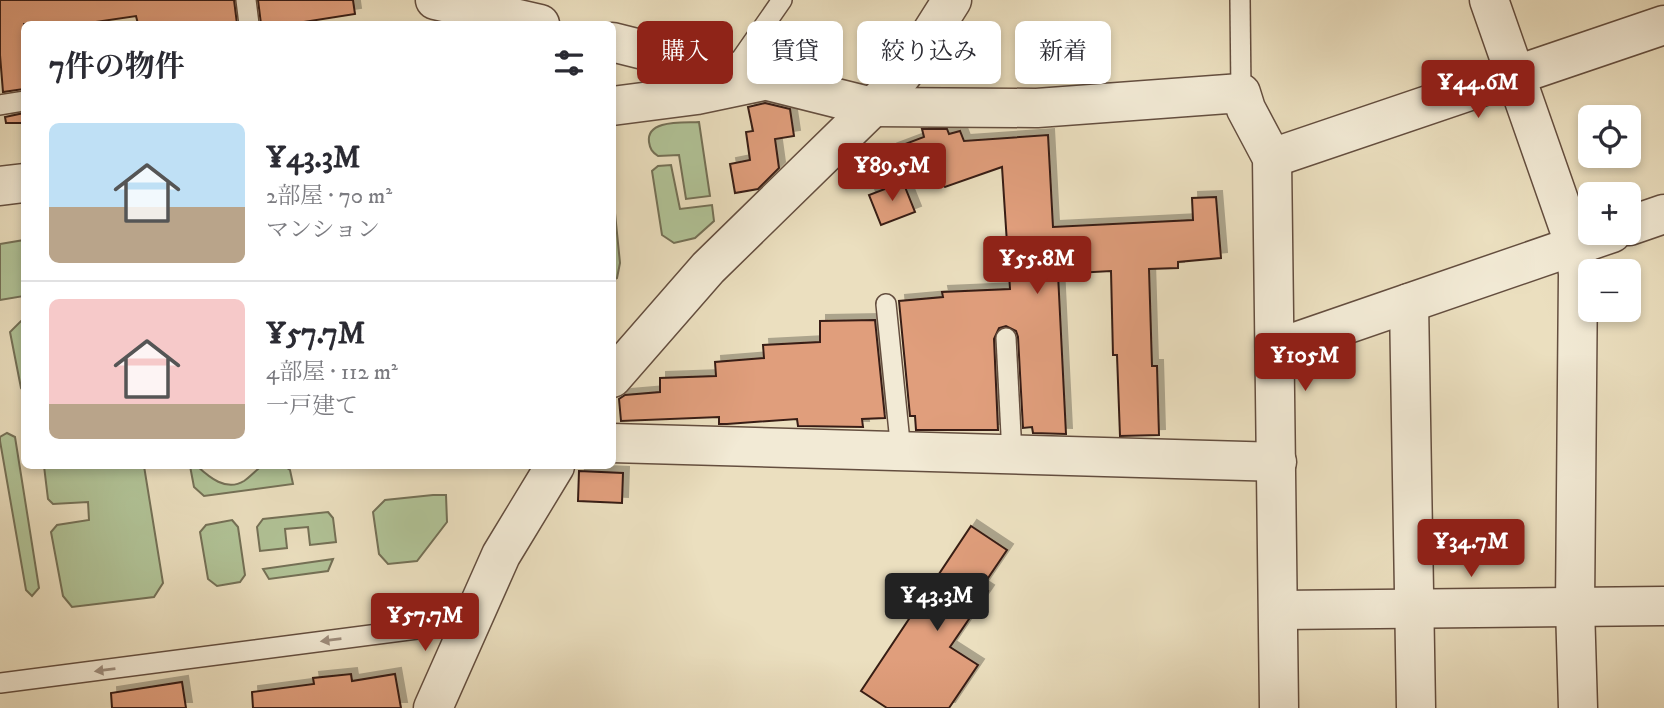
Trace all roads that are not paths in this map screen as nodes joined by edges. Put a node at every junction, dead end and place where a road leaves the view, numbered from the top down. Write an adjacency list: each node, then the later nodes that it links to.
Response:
1 (246, 0): 7 (lane)
2 (435, 0): 8 (street)
3 (782, 0): 12 (lane)
4 (952, 0): 20 (street)
5 (1240, 0): 16 (lane)
6 (1489, 0): 13 (street)
7 (249, 21)
8 (527, 21)
9 (1664, 25): 13 (street)
10 (616, 43): 11 (street)
11 (637, 50)
12 (733, 64)
13 (1515, 76): 21 (street); 27 (street)
14 (733, 79): 20 (street)
15 (696, 84): 19 (street)
16 (1241, 93): 20 (street); 21 (street)
17 (21, 102): 18 (lane)
18 (0, 105)
19 (616, 105)
20 (872, 107): 32 (street)
21 (1272, 158): 31 (street)
22 (21, 183): 23 (street)
23 (0, 186)
24 (1664, 214): 25 (street)
25 (1641, 222)
26 (1578, 245): 27 (street)
27 (1575, 246): 28 (street); 39 (street)
28 (1409, 303): 31 (street); 40 (street)
29 (886, 304): 34 (lane)
30 (1006, 338): 35 (lane)
31 (1275, 349): 36 (street)
32 (616, 373)
33 (616, 443): 34 (street)
34 (901, 452): 35 (street)
35 (1012, 454): 36 (street)
36 (1277, 462): 41 (street)
37 (553, 469): 42 (street)
38 (1664, 606): 39 (street)
39 (1575, 607): 40 (street); 47 (street)
40 (1415, 609): 41 (street); 46 (street)
41 (1279, 610): 45 (street)
42 (471, 622): 43 (lane, one-way to 43); 44 (street)
43 (0, 683)
44 (433, 708)
45 (1279, 708)
46 (1416, 708)
47 (1578, 708)

